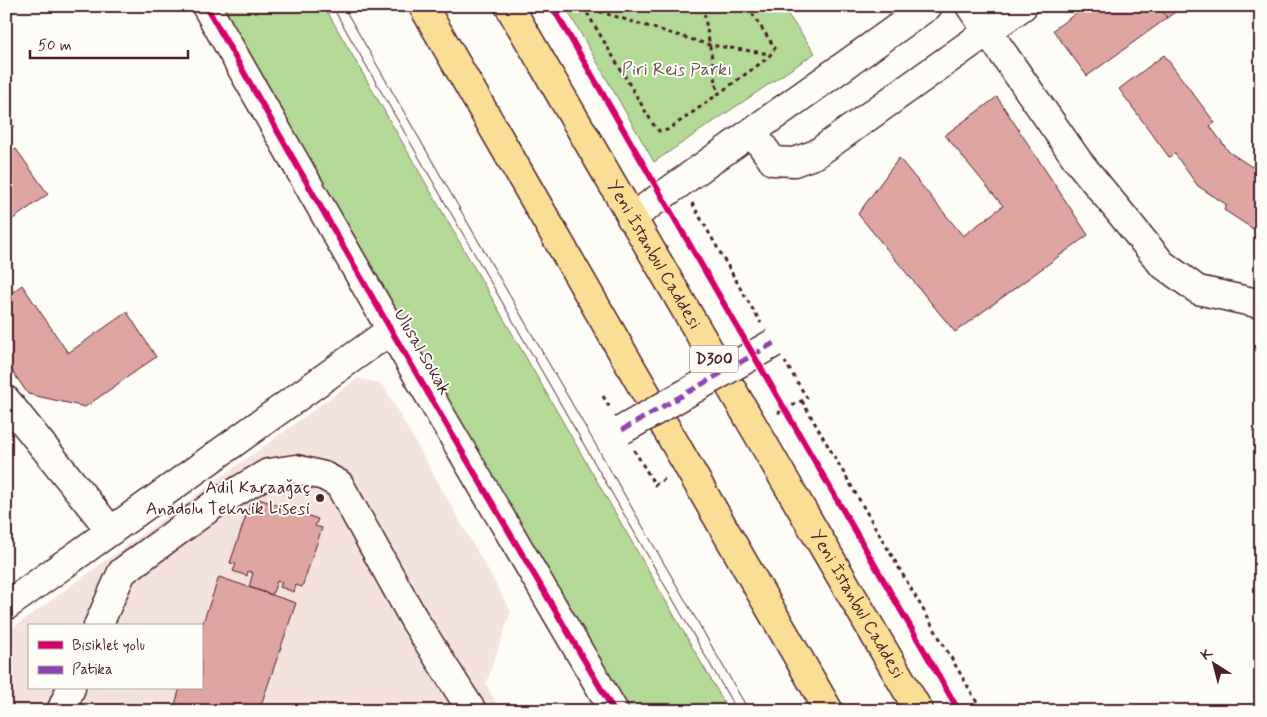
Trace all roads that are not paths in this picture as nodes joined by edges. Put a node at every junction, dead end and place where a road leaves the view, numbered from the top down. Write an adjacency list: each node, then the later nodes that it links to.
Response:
1 (206, 6): 11 (street, Ulusal Sokak)
2 (423, 6): 22 (highway)
3 (509, 6): 9 (highway, Yeni İstanbul Caddesi / D300)
4 (928, 6): 8 (street)
5 (970, 6): 7 (street)
6 (1023, 6): 7 (street)
7 (987, 31): 8 (street); 10 (street)
8 (752, 132): 9 (street)
9 (631, 218): 23 (highway, Yeni İstanbul Caddesi / D300)
10 (1261, 304)
11 (391, 330): 15 (street); 21 (street, Ulusal Sokak)
12 (774, 343): 14 (street, bridge)
13 (6, 400): 15 (street)
14 (622, 430)
15 (111, 531): 16 (street)
16 (6, 606)
17 (99, 624): 20 (street)
18 (70, 690): 19 (street)
19 (61, 711)
20 (472, 711)
21 (614, 711)
22 (829, 711)
23 (919, 711)

